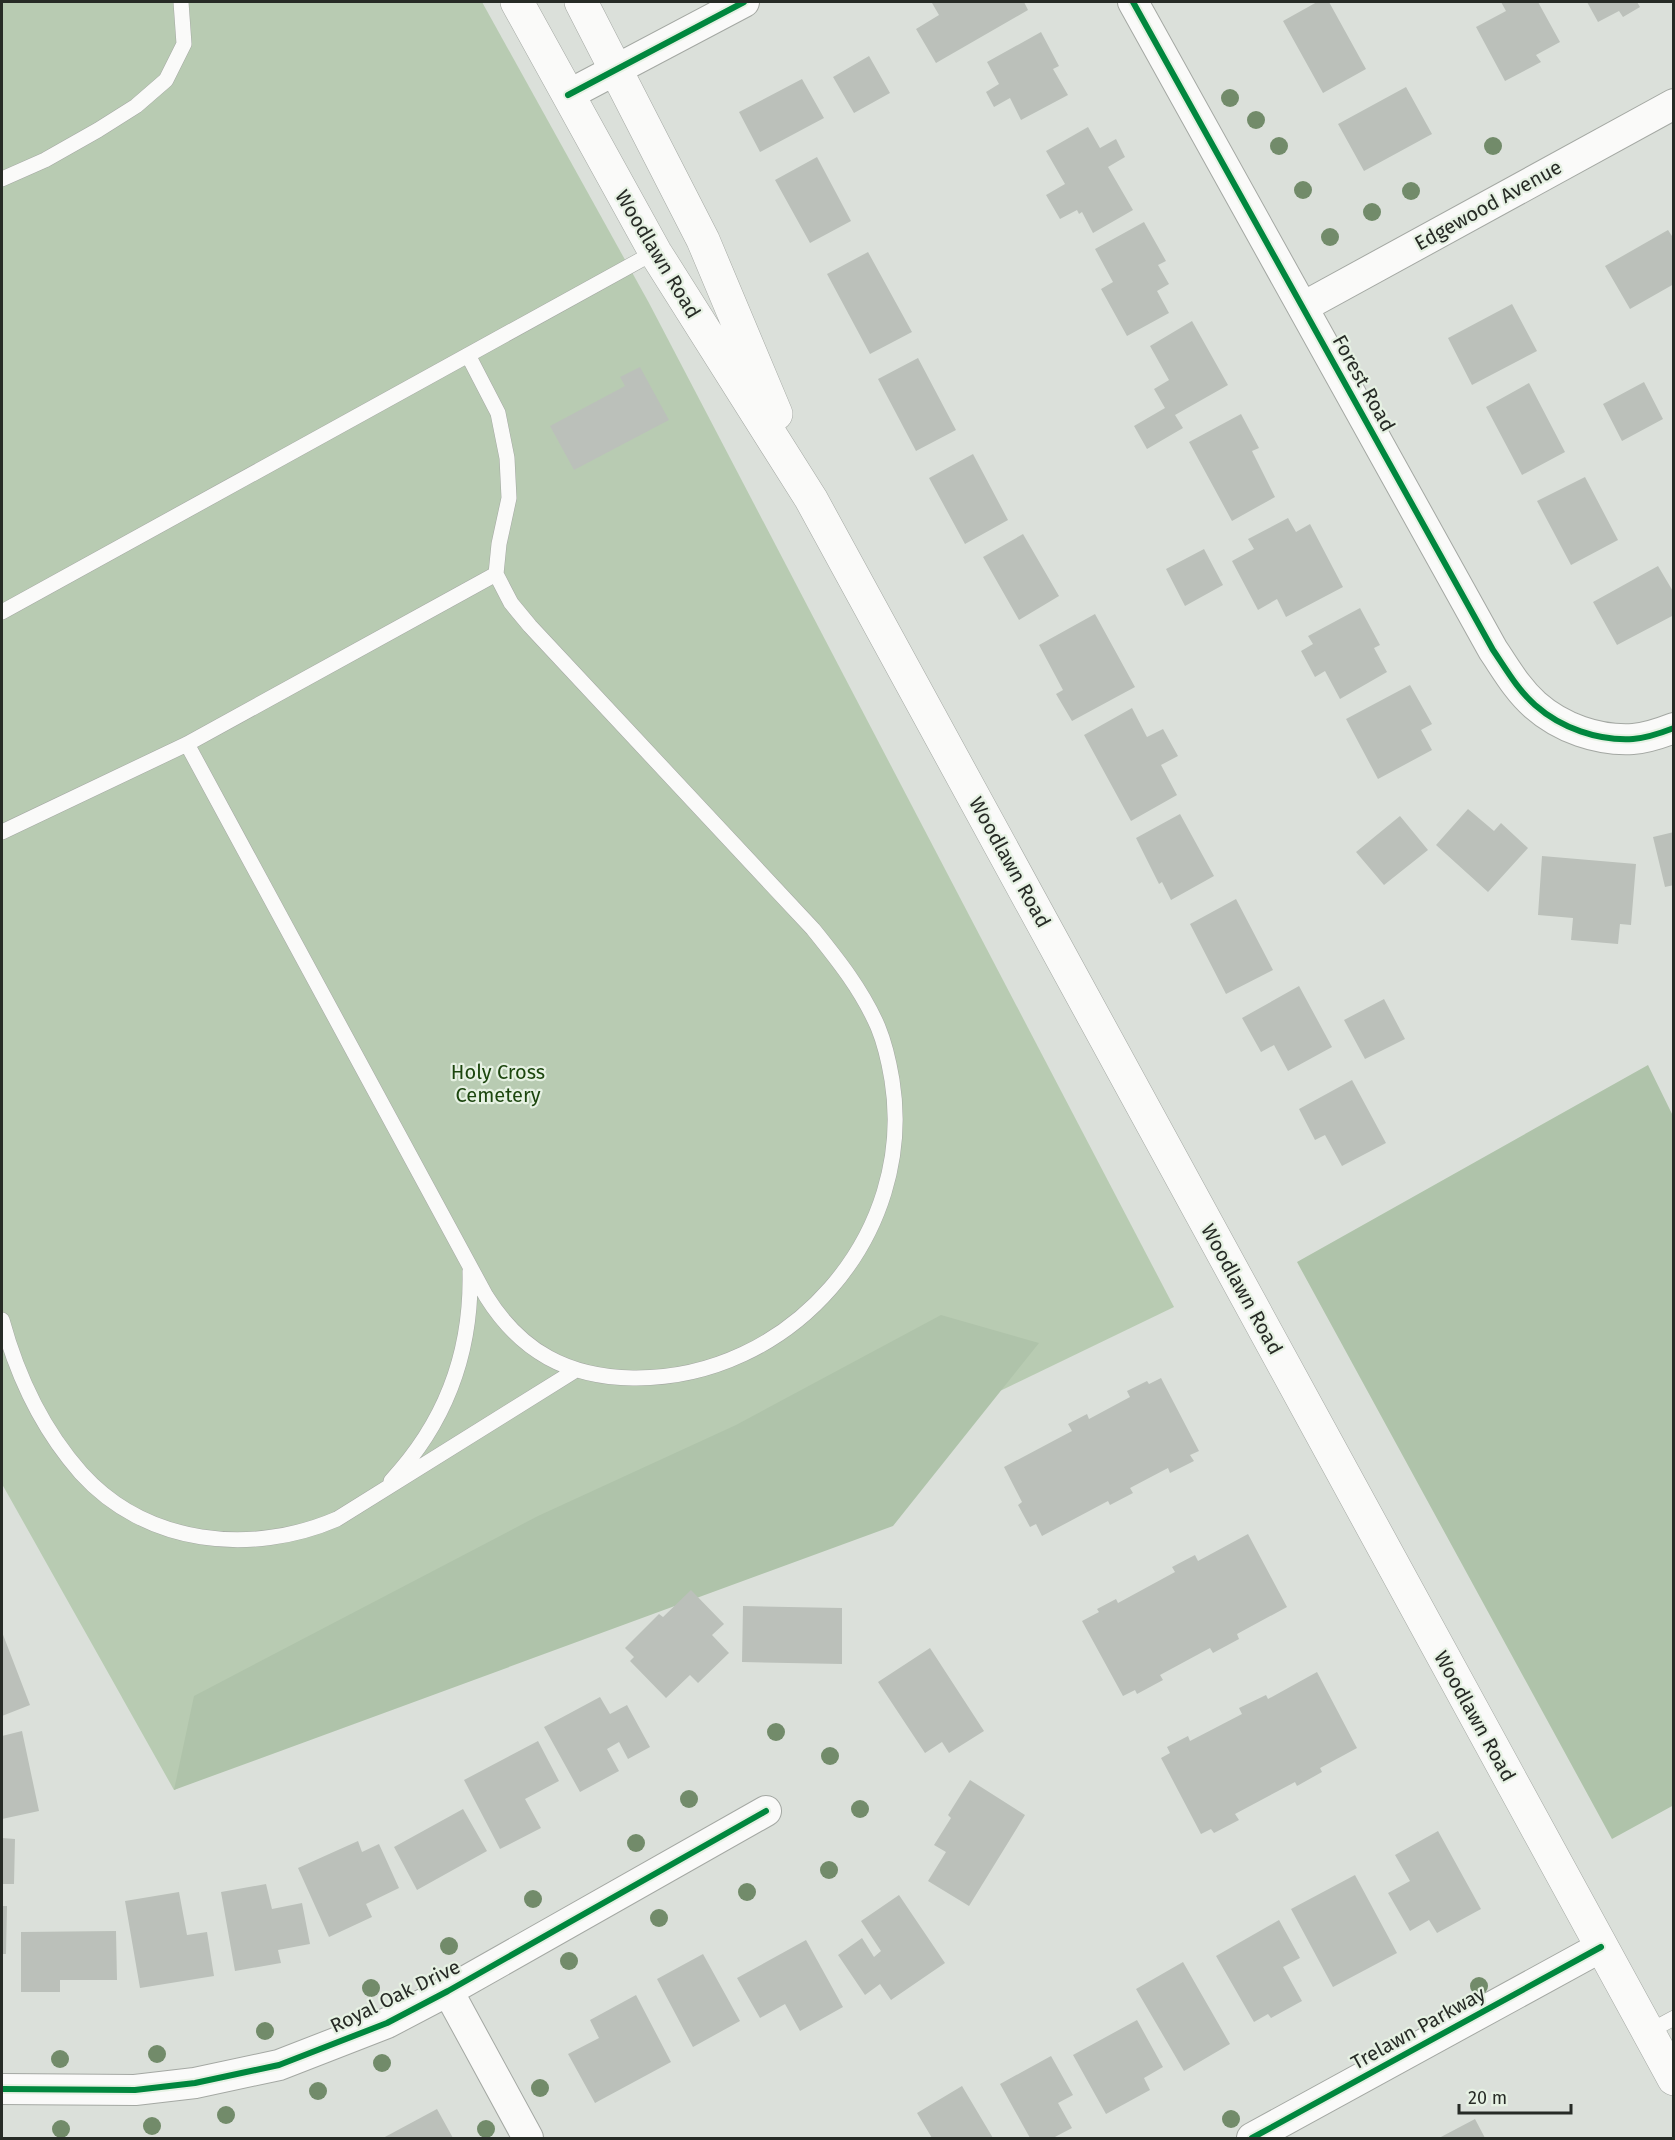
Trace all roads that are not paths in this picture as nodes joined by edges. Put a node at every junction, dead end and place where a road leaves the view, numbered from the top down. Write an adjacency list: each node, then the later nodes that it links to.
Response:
1 (182, 2): 9 (lane)
2 (517, 2): 7 (main road, Woodlawn Road)
3 (581, 2): 6 (main road, Woodlawn Road)
4 (744, 2): 6 (street)
5 (1133, 2): 11 (street, Forest Road)
6 (616, 69): 7 (street); 13 (main road, Woodlawn Road)
7 (568, 95): 10 (main road, Woodlawn Road)
8 (1674, 104): 11 (street, Edgewood Avenue)
9 (2, 180)
10 (655, 252): 12 (lane); 13 (main road, Woodlawn Road)
11 (1303, 307): 16 (street, Forest Road)
12 (468, 355): 14 (lane); 15 (lane)
13 (811, 499): 24 (main road, Woodlawn Road)
14 (496, 573): 17 (lane); 21 (lane)
15 (2, 612)
16 (1674, 728)
17 (186, 744): 18 (lane); 19 (lane)
18 (2, 832)
19 (470, 1268): 21 (lane); 22 (lane)
20 (2, 1320): 22 (lane)
21 (576, 1370): 22 (lane)
22 (369, 1501)
23 (766, 1811): 25 (street, Royal Oak Drive)
24 (1601, 1947): 26 (main road, Woodlawn Road); 29 (street, Trelawn Parkway)
25 (448, 1991): 28 (street, Royal Oak Drive); 30 (street)
26 (1661, 2025): 27 (main road, Woodlawn Road)
27 (1674, 2079)
28 (2, 2089)
29 (1271, 2134)
30 (528, 2139)

